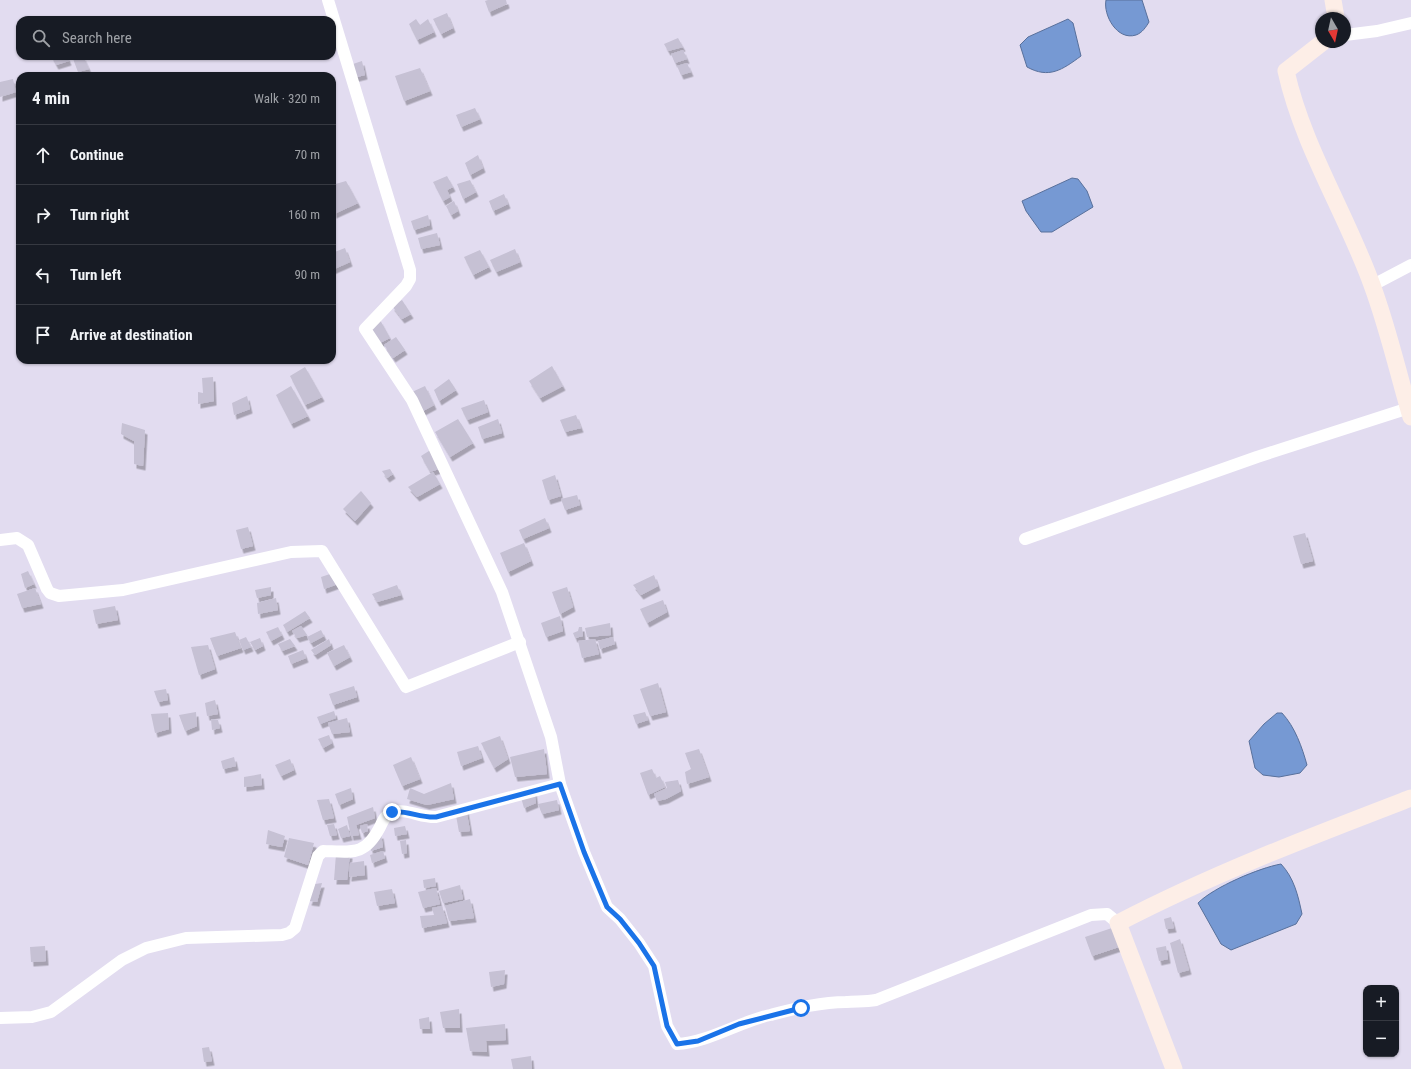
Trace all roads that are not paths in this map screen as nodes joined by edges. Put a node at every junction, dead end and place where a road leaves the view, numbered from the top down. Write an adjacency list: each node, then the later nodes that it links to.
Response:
1 (328, 0): 2 (street)
2 (333, 16)
3 (1411, 23): 5 (street)
4 (336, 26): 12 (street)
5 (1351, 34)
6 (1316, 48): 8 (main road)
7 (1411, 265): 8 (street)
8 (1372, 285): 9 (main road)
9 (1410, 412): 10 (street)
10 (1025, 539)
11 (0, 540): 12 (street)
12 (520, 642): 13 (street)
13 (560, 784): 15 (street); 16 (street)
14 (1411, 798): 15 (main road)
15 (1118, 923): 17 (main road)
16 (0, 1018)
17 (1174, 1069)

